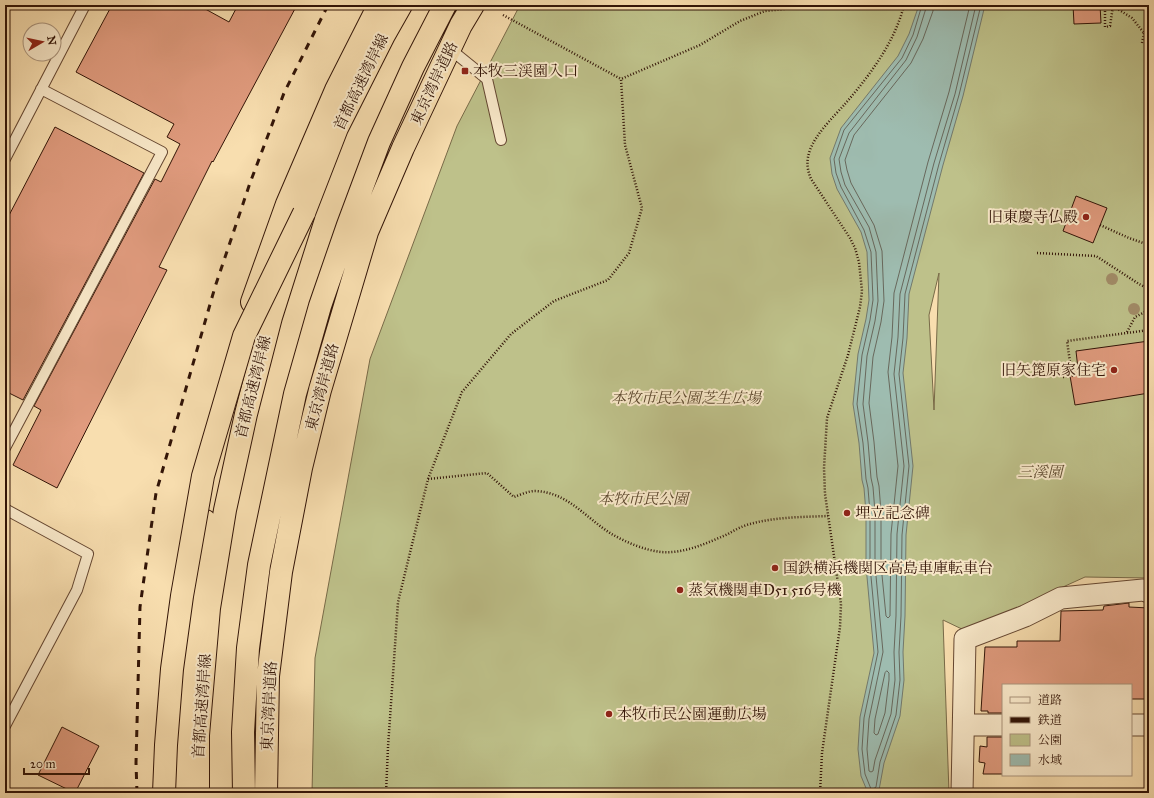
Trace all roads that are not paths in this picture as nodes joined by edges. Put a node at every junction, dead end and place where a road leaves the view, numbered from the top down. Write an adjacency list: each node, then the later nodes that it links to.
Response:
1 (85, 5): 8 (lane)
2 (379, 5): 22 (highway)
3 (401, 5): 11 (highway, 首都高速湾岸線)
4 (445, 5): 24 (highway)
5 (460, 5): 14 (highway)
6 (472, 5): 7 (highway, 東京湾岸道路)
7 (450, 49): 9 (lane); 14 (highway, 東京湾岸道路)
8 (41, 89): 10 (lane); 12 (lane)
9 (501, 140)
10 (5, 159)
11 (304, 213): 21 (highway, bridge); 23 (highway, 首都高速湾岸線, bridge)
12 (5, 448)
13 (5, 509): 18 (lane)
14 (281, 572): 25 (highway, 東京湾岸道路)
15 (1149, 592): 16 (street)
16 (964, 725): 17 (street); 26 (street)
17 (1002, 725)
18 (5, 726)
19 (1132, 726): 20 (street)
20 (1149, 726)
21 (164, 793)
22 (183, 793)
23 (198, 793)
24 (244, 793)
25 (266, 793)
26 (962, 793)

